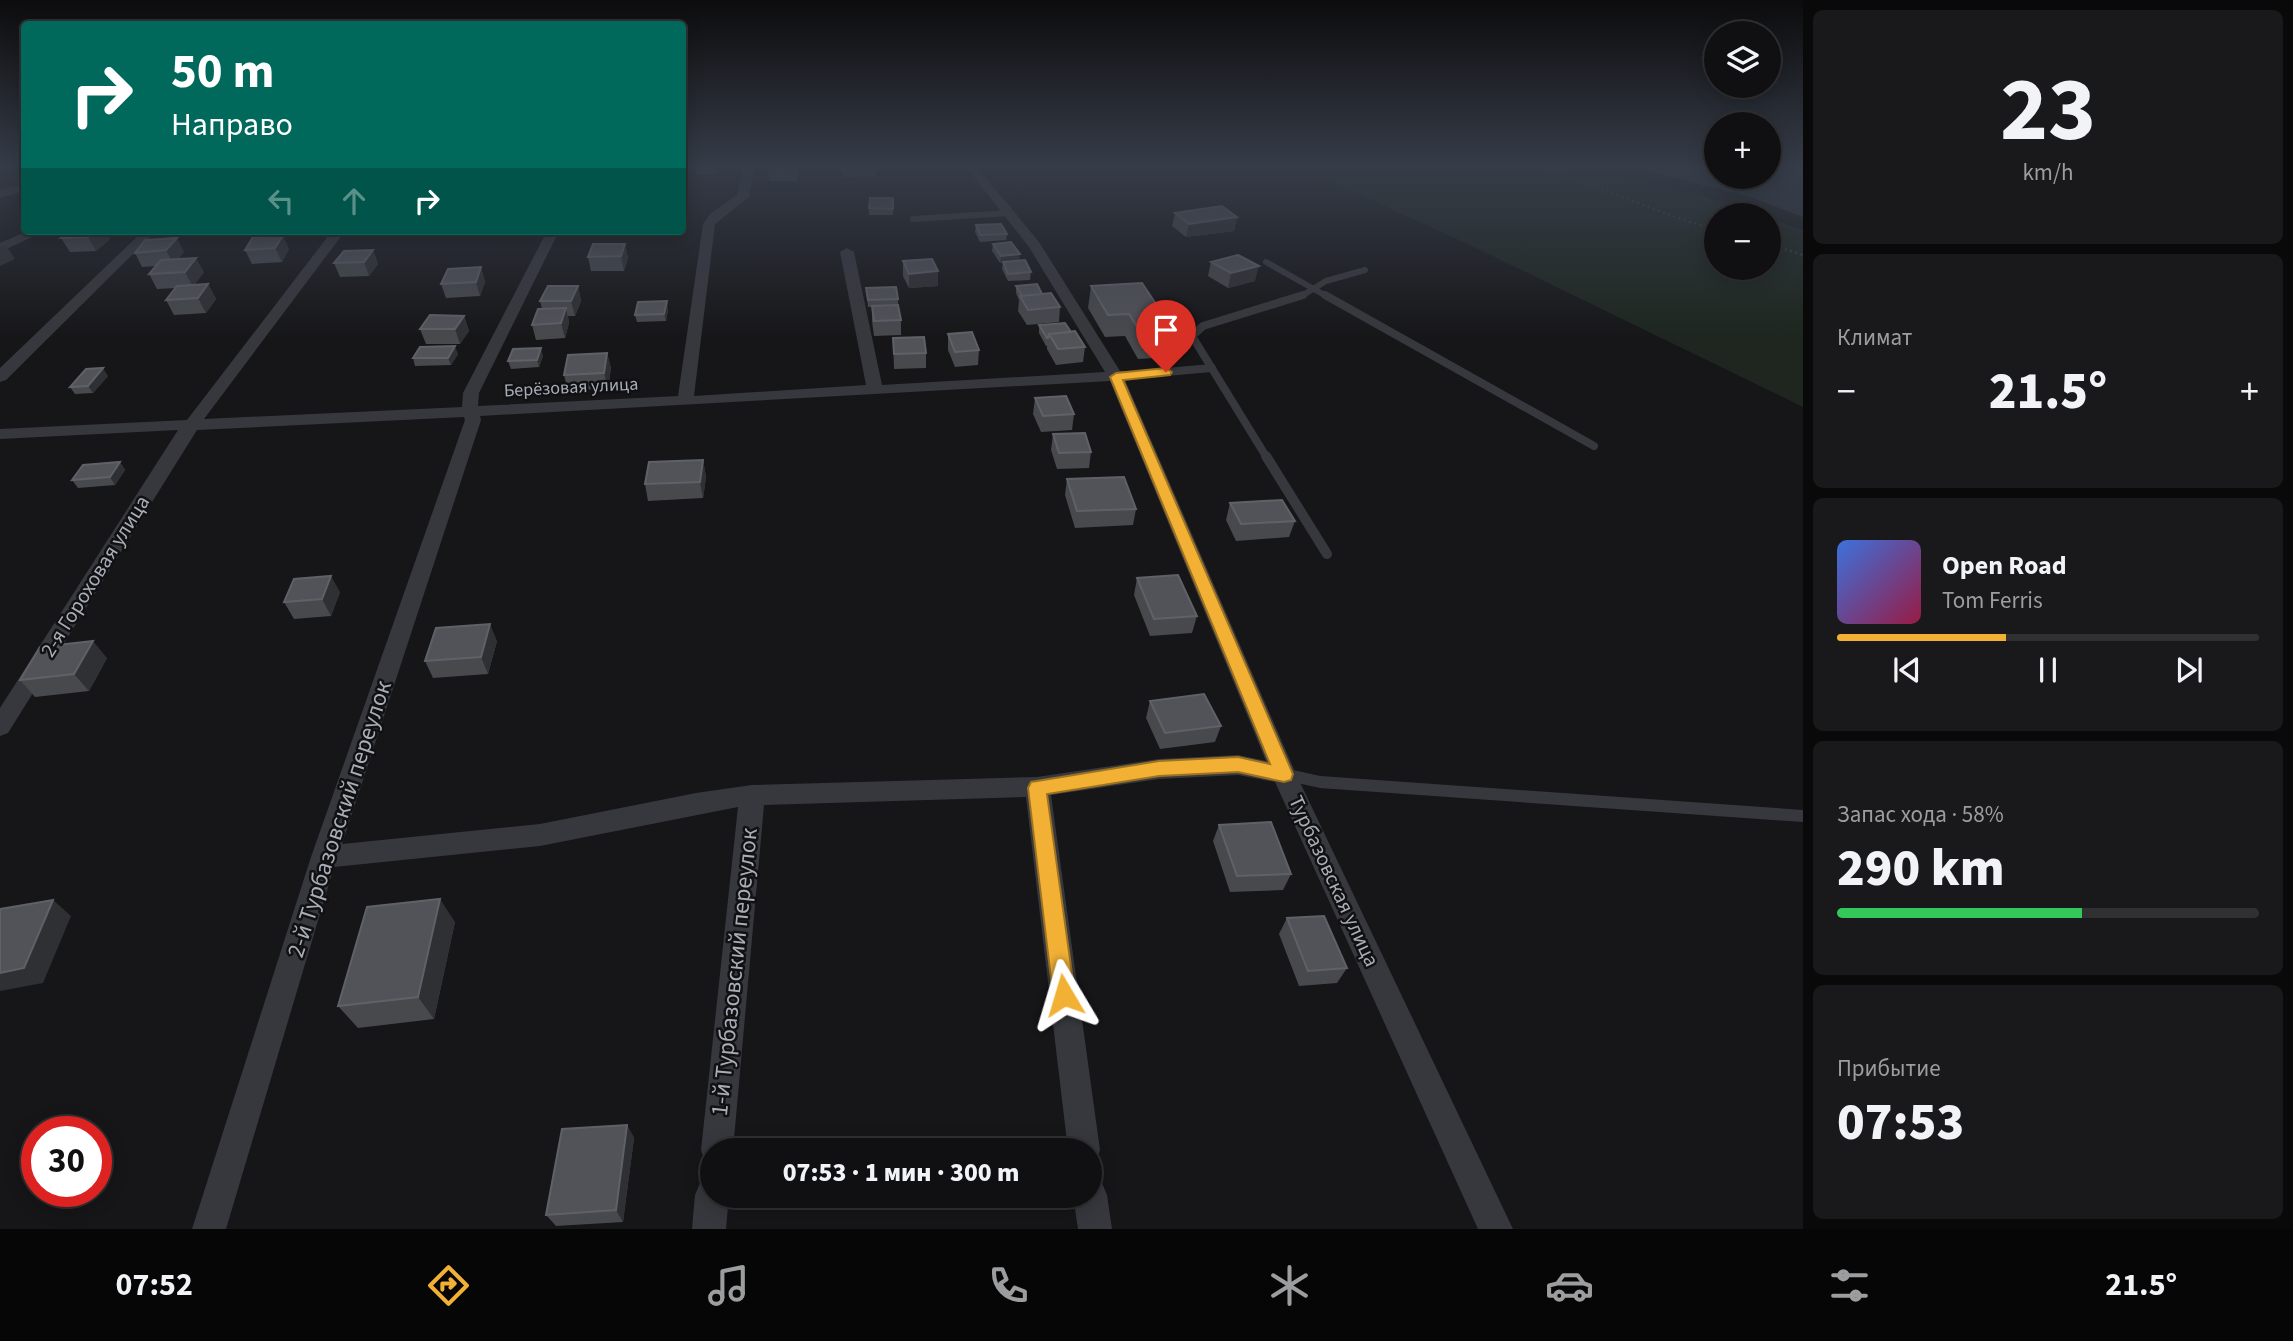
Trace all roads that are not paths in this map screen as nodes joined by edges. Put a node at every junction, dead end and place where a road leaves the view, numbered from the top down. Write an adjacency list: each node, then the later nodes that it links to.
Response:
1 (709, 224): 17 (street)
2 (1018, 224): 15 (street, Турбазовская улица)
3 (30, 235): 7 (street)
4 (146, 235): 14 (street)
5 (336, 235): 19 (street, 2-я Гороховая улица)
6 (551, 235): 18 (street, 2-й Турбазовский переулок)
7 (0, 248)
8 (847, 252): 16 (street)
9 (1266, 262): 11 (lane)
10 (1365, 270): 11 (lane)
11 (1314, 289): 12 (lane); 21 (lane)
12 (1212, 368): 13 (lane); 22 (lane)
13 (1143, 374): 15 (street, Берёзовая улица)
14 (0, 377)
15 (1116, 377): 16 (street, Берёзовая улица); 24 (street, Турбазовская улица)
16 (875, 389): 17 (street, Берёзовая улица)
17 (685, 401): 18 (street, Берёзовая улица)
18 (470, 411): 19 (street, Берёзовая улица); 28 (street, 2-й Турбазовский переулок)
19 (191, 426): 20 (street, Берёзовая улица); 23 (street, 2-я Гороховая улица)
20 (0, 434)
21 (1594, 446)
22 (1327, 554)
23 (0, 727)
24 (1284, 774): 25 (street); 27 (lane); 36 (street, Турбазовская улица)
25 (1037, 788): 26 (street); 30 (street)
26 (752, 795): 28 (street); 29 (street, 1-й Турбазовский переулок)
27 (1803, 816)
28 (324, 857): 33 (street, 2-й Турбазовский переулок)
29 (718, 1138)
30 (1082, 1138)
31 (711, 1208): 34 (street)
32 (1092, 1208): 35 (street)
33 (209, 1229)
34 (709, 1229)
35 (1095, 1229)
36 (1496, 1229)

